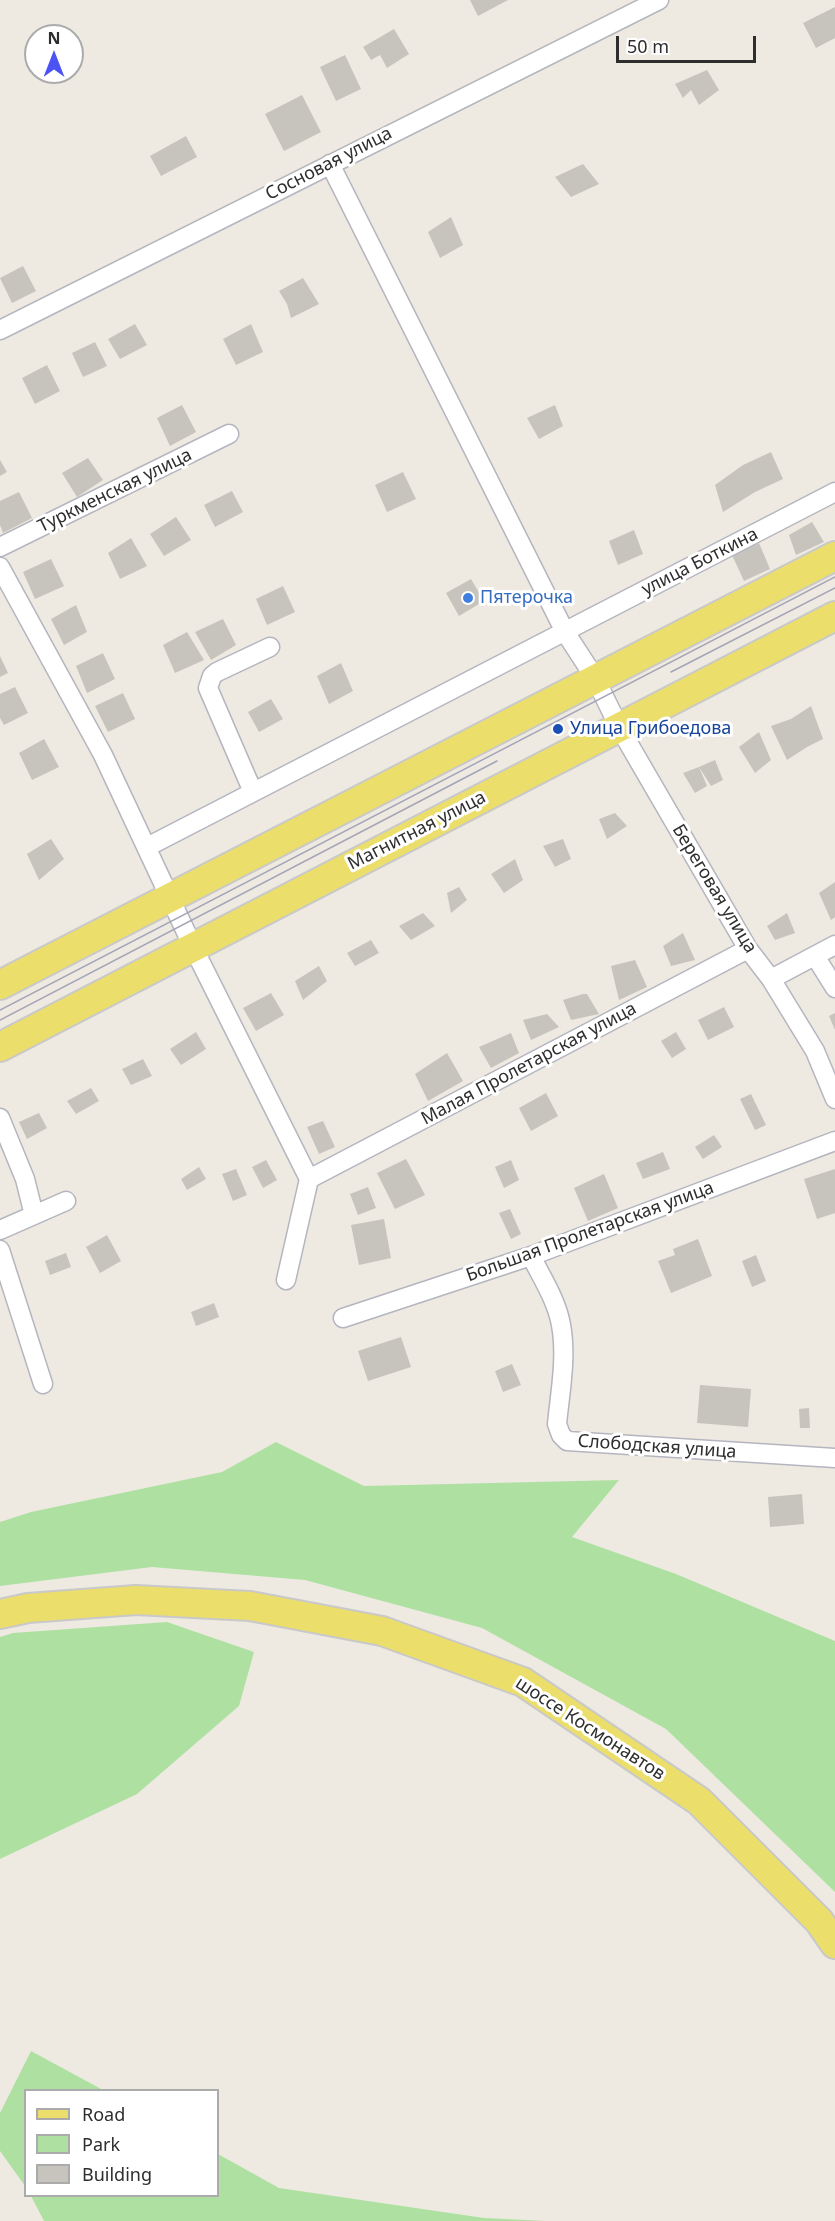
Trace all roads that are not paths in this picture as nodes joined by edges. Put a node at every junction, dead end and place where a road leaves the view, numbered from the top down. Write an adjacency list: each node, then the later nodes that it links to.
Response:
1 (659, 0): 2 (street, Сосновая улица)
2 (330, 164): 3 (street, Сосновая улица); 10 (street, Береговая улица)
3 (0, 330)
4 (229, 434): 6 (street, Туркменская улица)
5 (835, 492): 10 (street, улица Боткина)
6 (0, 547)
7 (835, 556): 12 (main road)
8 (0, 567): 15 (street)
9 (835, 616): 13 (main road, Магнитная улица)
10 (565, 632): 12 (street, Береговая улица); 14 (street, улица Боткина)
11 (270, 647): 14 (street)
12 (595, 678): 13 (street, Береговая улица); 16 (main road)
13 (619, 727): 18 (main road, Магнитная улица); 19 (street, Береговая улица)
14 (253, 792): 15 (street, улица Боткина)
15 (147, 847): 16 (street)
16 (171, 897): 18 (street); 22 (main road)
17 (835, 945): 20 (street)
18 (193, 947): 24 (main road, Магнитная улица); 28 (street)
19 (748, 950): 21 (street, Береговая улица); 28 (street, Малая Пролетарская улица)
20 (815, 956): 21 (street); 23 (street)
21 (771, 979): 25 (street, Береговая улица)
22 (0, 985)
23 (835, 988)
24 (0, 1047)
25 (835, 1099)
26 (0, 1118): 30 (street)
27 (835, 1142): 33 (street, Большая Пролетарская улица)
28 (309, 1179): 34 (street)
29 (66, 1201): 30 (street)
30 (34, 1215): 31 (street)
31 (0, 1230)
32 (0, 1250): 36 (street)
33 (531, 1256): 35 (street, Большая Пролетарская улица); 37 (street, Слободская улица)
34 (286, 1280)
35 (343, 1318)
36 (43, 1384)
37 (835, 1458)
38 (0, 1614): 39 (main road, шоссе Космонавтов)
39 (835, 1944)

